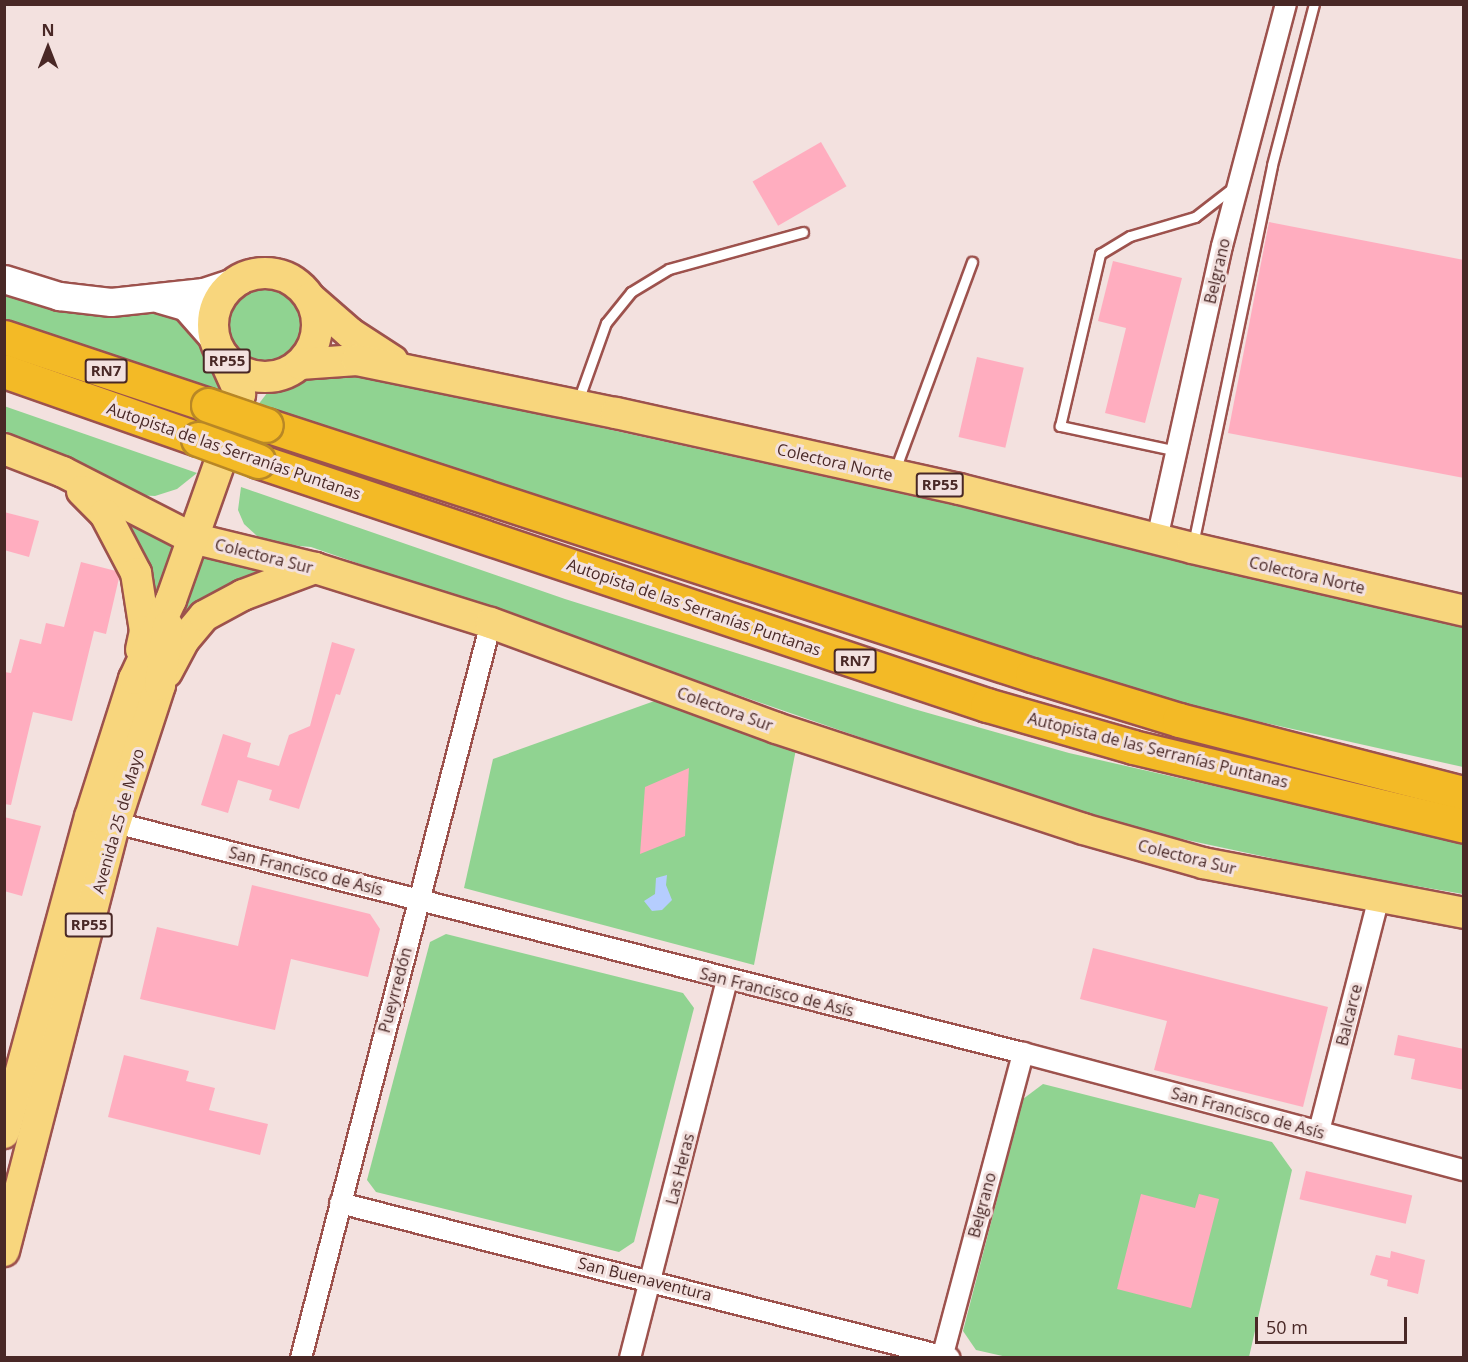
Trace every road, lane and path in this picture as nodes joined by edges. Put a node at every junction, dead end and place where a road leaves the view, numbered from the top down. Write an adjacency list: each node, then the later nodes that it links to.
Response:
1 (1286, 4): 3 (street, Belgrano)
2 (1314, 4): 23 (lane)
3 (1239, 182): 18 (street, Belgrano); 18 (lane)
4 (803, 232): 15 (lane)
5 (972, 262): 20 (lane)
6 (4, 279): 9 (street)
7 (240, 279): 8 (main road, RP55); 9 (street); 11 (main road, RP55)
8 (310, 298): 12 (main road, RP55); 14 (main road, Colectora Norte / RP55)
9 (159, 299): 11 (street)
10 (4, 336): 28 (highway, Autopista de las Serranías Puntanas / RN7, bridge)
11 (218, 347): 12 (main road, RP55); 16 (main road, Avenida 25 de Mayo / RP55)
12 (290, 370): 14 (main road, Colectora Norte / RP55); 16 (main road, Avenida 25 de Mayo / RP55)
13 (4, 371): 30 (highway, Autopista de las Serranías Puntanas / RN7, bridge)
14 (414, 373): 15 (main road, Colectora Norte / RP55)
15 (577, 406): 20 (main road, Colectora Norte / RP55)
16 (231, 430): 21 (main road, Avenida 25 de Mayo / RP55)
17 (4, 448): 19 (main road, Colectora Sur)
18 (1176, 451): 22 (street, Belgrano)
19 (63, 472): 21 (main road, Colectora Sur); 27 (main road)
20 (894, 475): 22 (main road, Colectora Norte / RP55)
21 (192, 538): 24 (main road, Colectora Sur); 27 (main road, Avenida 25 de Mayo / RP55)
22 (1157, 539): 23 (main road, Colectora Norte / RP55)
23 (1192, 548): 25 (main road, Colectora Norte / RP55)
24 (315, 568): 26 (main road, Colectora Sur); 27 (main road)
25 (1464, 611)
26 (491, 623): 31 (main road, Colectora Sur); 32 (street, Pueyrredón)
27 (147, 682): 29 (main road, Avenida 25 de Mayo / RP55)
28 (1464, 793)
29 (103, 820): 32 (street, San Francisco de Asís); 36 (main road, Avenida 25 de Mayo / RP55)
30 (1459, 825)
31 (1378, 898): 33 (main road, Colectora Sur); 37 (street, Balcarce)
32 (419, 900): 34 (street, San Francisco de Asís); 39 (street, Pueyrredón)
33 (1464, 913)
34 (727, 980): 35 (street, San Francisco de Asís); 41 (street, Las Heras)
35 (1023, 1053): 37 (street, San Francisco de Asís); 42 (street, Belgrano)
36 (18, 1128): 40 (main road, Avenida 25 de Mayo / RP55)
37 (1318, 1131): 38 (street, San Francisco de Asís)
38 (1464, 1170)
39 (340, 1203): 41 (street, San Buenaventura); 43 (street, Pueyrredón)
40 (4, 1251)
41 (653, 1280): 42 (street, San Buenaventura); 44 (street, Las Heras)
42 (945, 1357)
43 (301, 1358)
44 (630, 1358)

